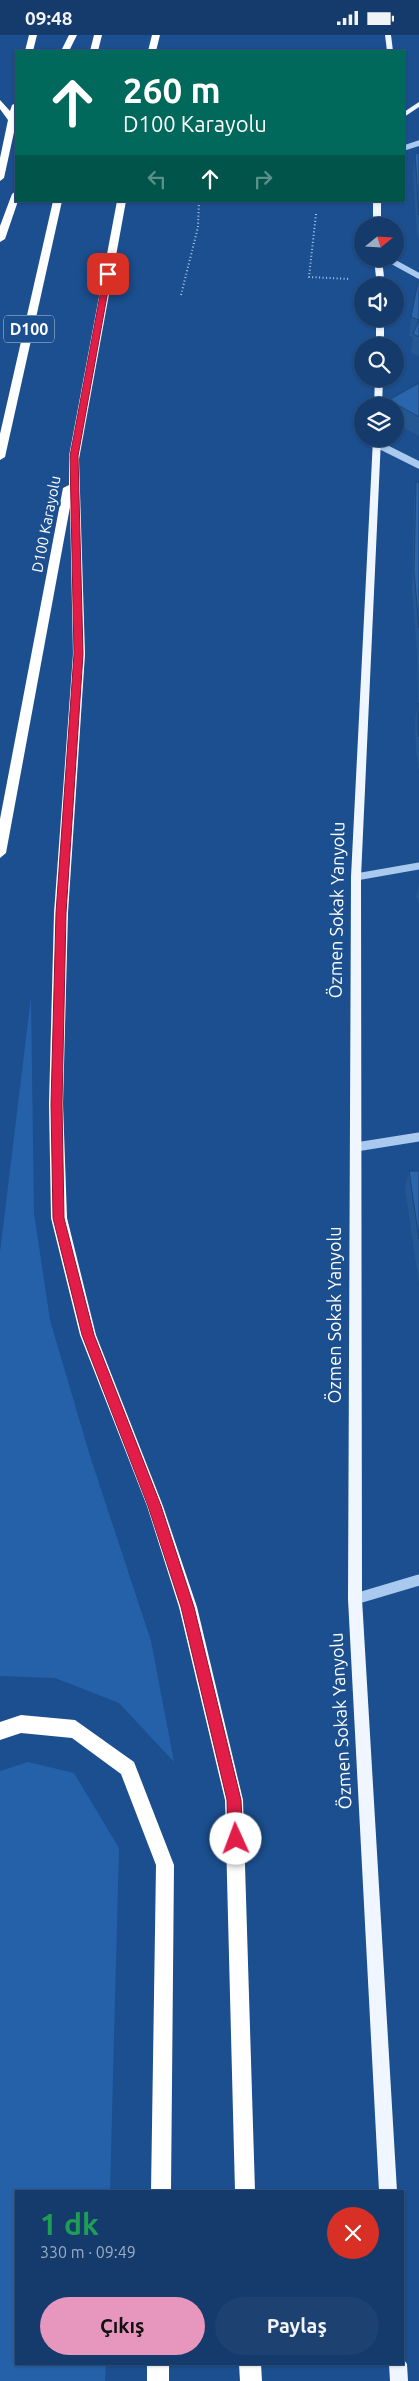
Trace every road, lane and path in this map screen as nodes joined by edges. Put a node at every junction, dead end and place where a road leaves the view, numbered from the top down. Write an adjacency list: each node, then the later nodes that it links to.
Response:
1 (33, 35): 6 (highway)
2 (73, 35): 7 (highway)
3 (98, 35): 8 (highway)
4 (156, 35): 9 (highway)
5 (388, 35): 10 (main road)
6 (29, 50)
7 (66, 50)
8 (94, 50)
9 (152, 50)
10 (390, 50)
11 (0, 103): 15 (highway)
12 (418, 105): 14 (main road)
13 (15, 110): 15 (highway)
14 (405, 114)
15 (13, 120): 18 (highway)
16 (419, 143): 17 (street)
17 (405, 148)
18 (0, 178)
19 (15, 197): 26 (highway)
20 (58, 202): 34 (highway, D100)
21 (122, 202): 33 (highway, D100 Karayolu)
22 (199, 202): 30 (path)
23 (377, 202): 25 (main road)
24 (316, 214): 29 (path)
25 (377, 217)
26 (0, 239)
27 (403, 267): 28 (street)
28 (419, 276)
29 (354, 281)
30 (181, 295)
31 (377, 447): 38 (main road, Özmen Sokak Yanyolu)
32 (388, 447): 35 (street)
33 (74, 456): 36 (highway, D100 Karayolu); 45 (highway)
34 (0, 457)
35 (419, 465)
36 (0, 853)
37 (419, 866): 38 (street)
38 (356, 877): 40 (main road, Özmen Sokak Yanyolu)
39 (419, 1137): 40 (street)
40 (356, 1147): 42 (main road, Özmen Sokak Yanyolu)
41 (419, 1580): 42 (street)
42 (354, 1599): 46 (main road, Özmen Sokak Yanyolu)
43 (0, 1731): 44 (highway)
44 (161, 2190)
45 (245, 2190)
46 (388, 2190)
47 (158, 2365): 50 (highway)
48 (250, 2365): 51 (highway)
49 (398, 2365): 52 (main road)
50 (158, 2381)
51 (251, 2381)
52 (399, 2381)

